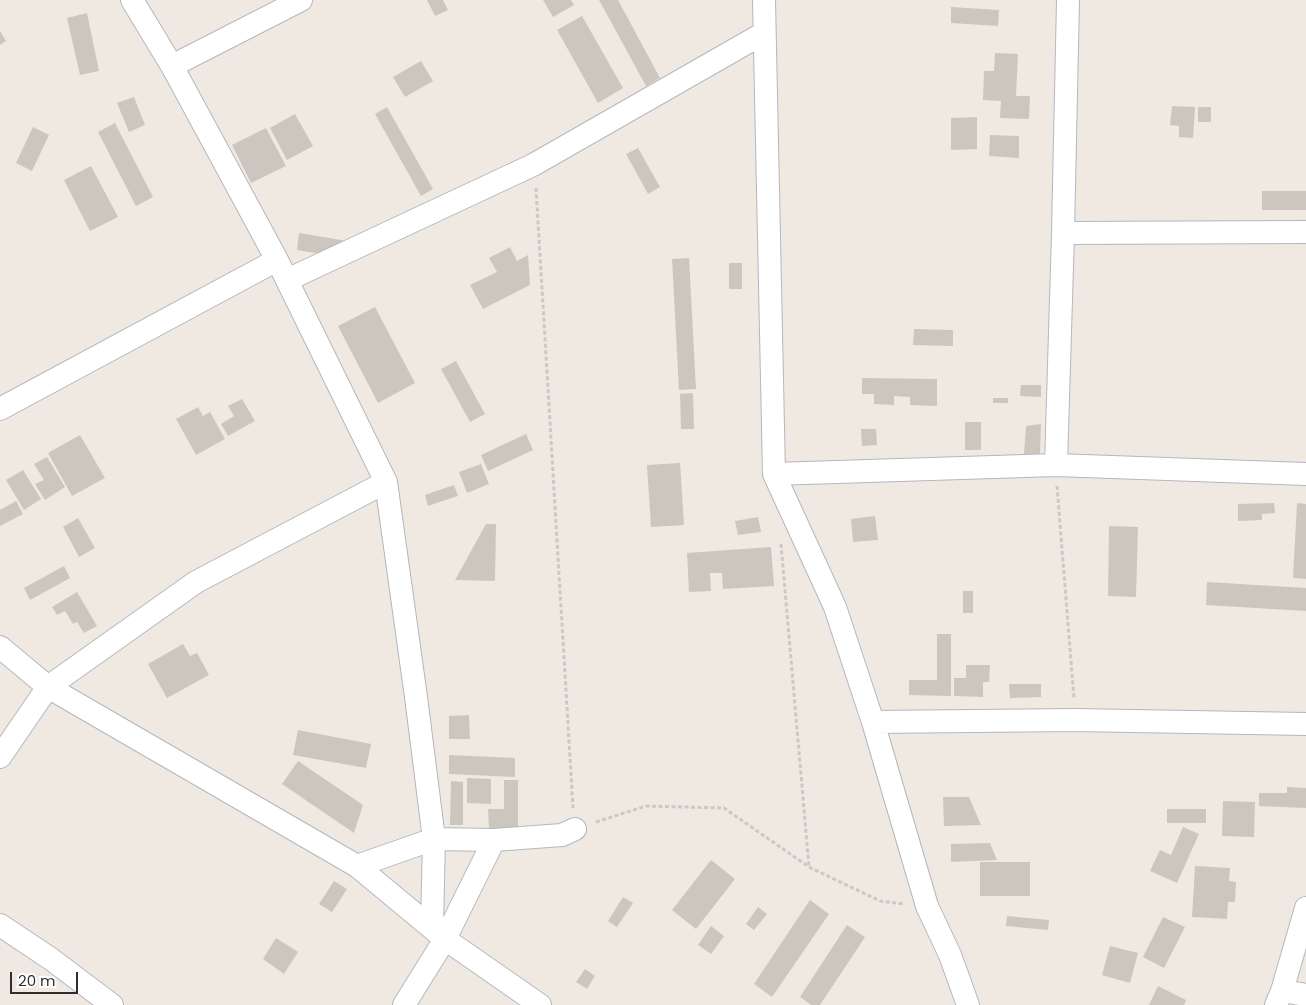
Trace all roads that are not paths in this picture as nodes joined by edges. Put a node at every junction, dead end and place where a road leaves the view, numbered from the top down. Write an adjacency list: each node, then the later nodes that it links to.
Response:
1 (132, 0): 6 (street)
2 (301, 0): 6 (street)
3 (764, 0): 5 (street)
4 (1068, 0): 8 (street)
5 (764, 33): 10 (street); 13 (street)
6 (172, 66): 9 (street)
7 (1306, 232): 8 (street)
8 (1063, 233): 12 (street)
9 (277, 260): 10 (street); 11 (street)
10 (287, 280): 15 (street)
11 (0, 409)
12 (1056, 465): 13 (street); 14 (street)
13 (774, 474): 18 (street)
14 (1306, 474)
15 (386, 482): 17 (street); 22 (street)
16 (2, 646): 17 (street)
17 (48, 687): 20 (street); 24 (street)
18 (873, 722): 19 (street); 33 (street)
19 (1306, 724)
20 (0, 757)
21 (575, 829): 23 (street)
22 (434, 839): 23 (street); 24 (street); 27 (street)
23 (494, 840): 27 (street)
24 (357, 866): 27 (street)
25 (1306, 908): 29 (street)
26 (0, 925): 30 (street)
27 (438, 932): 31 (street); 32 (street)
28 (1306, 995): 29 (street)
29 (1279, 998)
30 (112, 1005)
31 (404, 1005)
32 (540, 1005)
33 (968, 1005)

